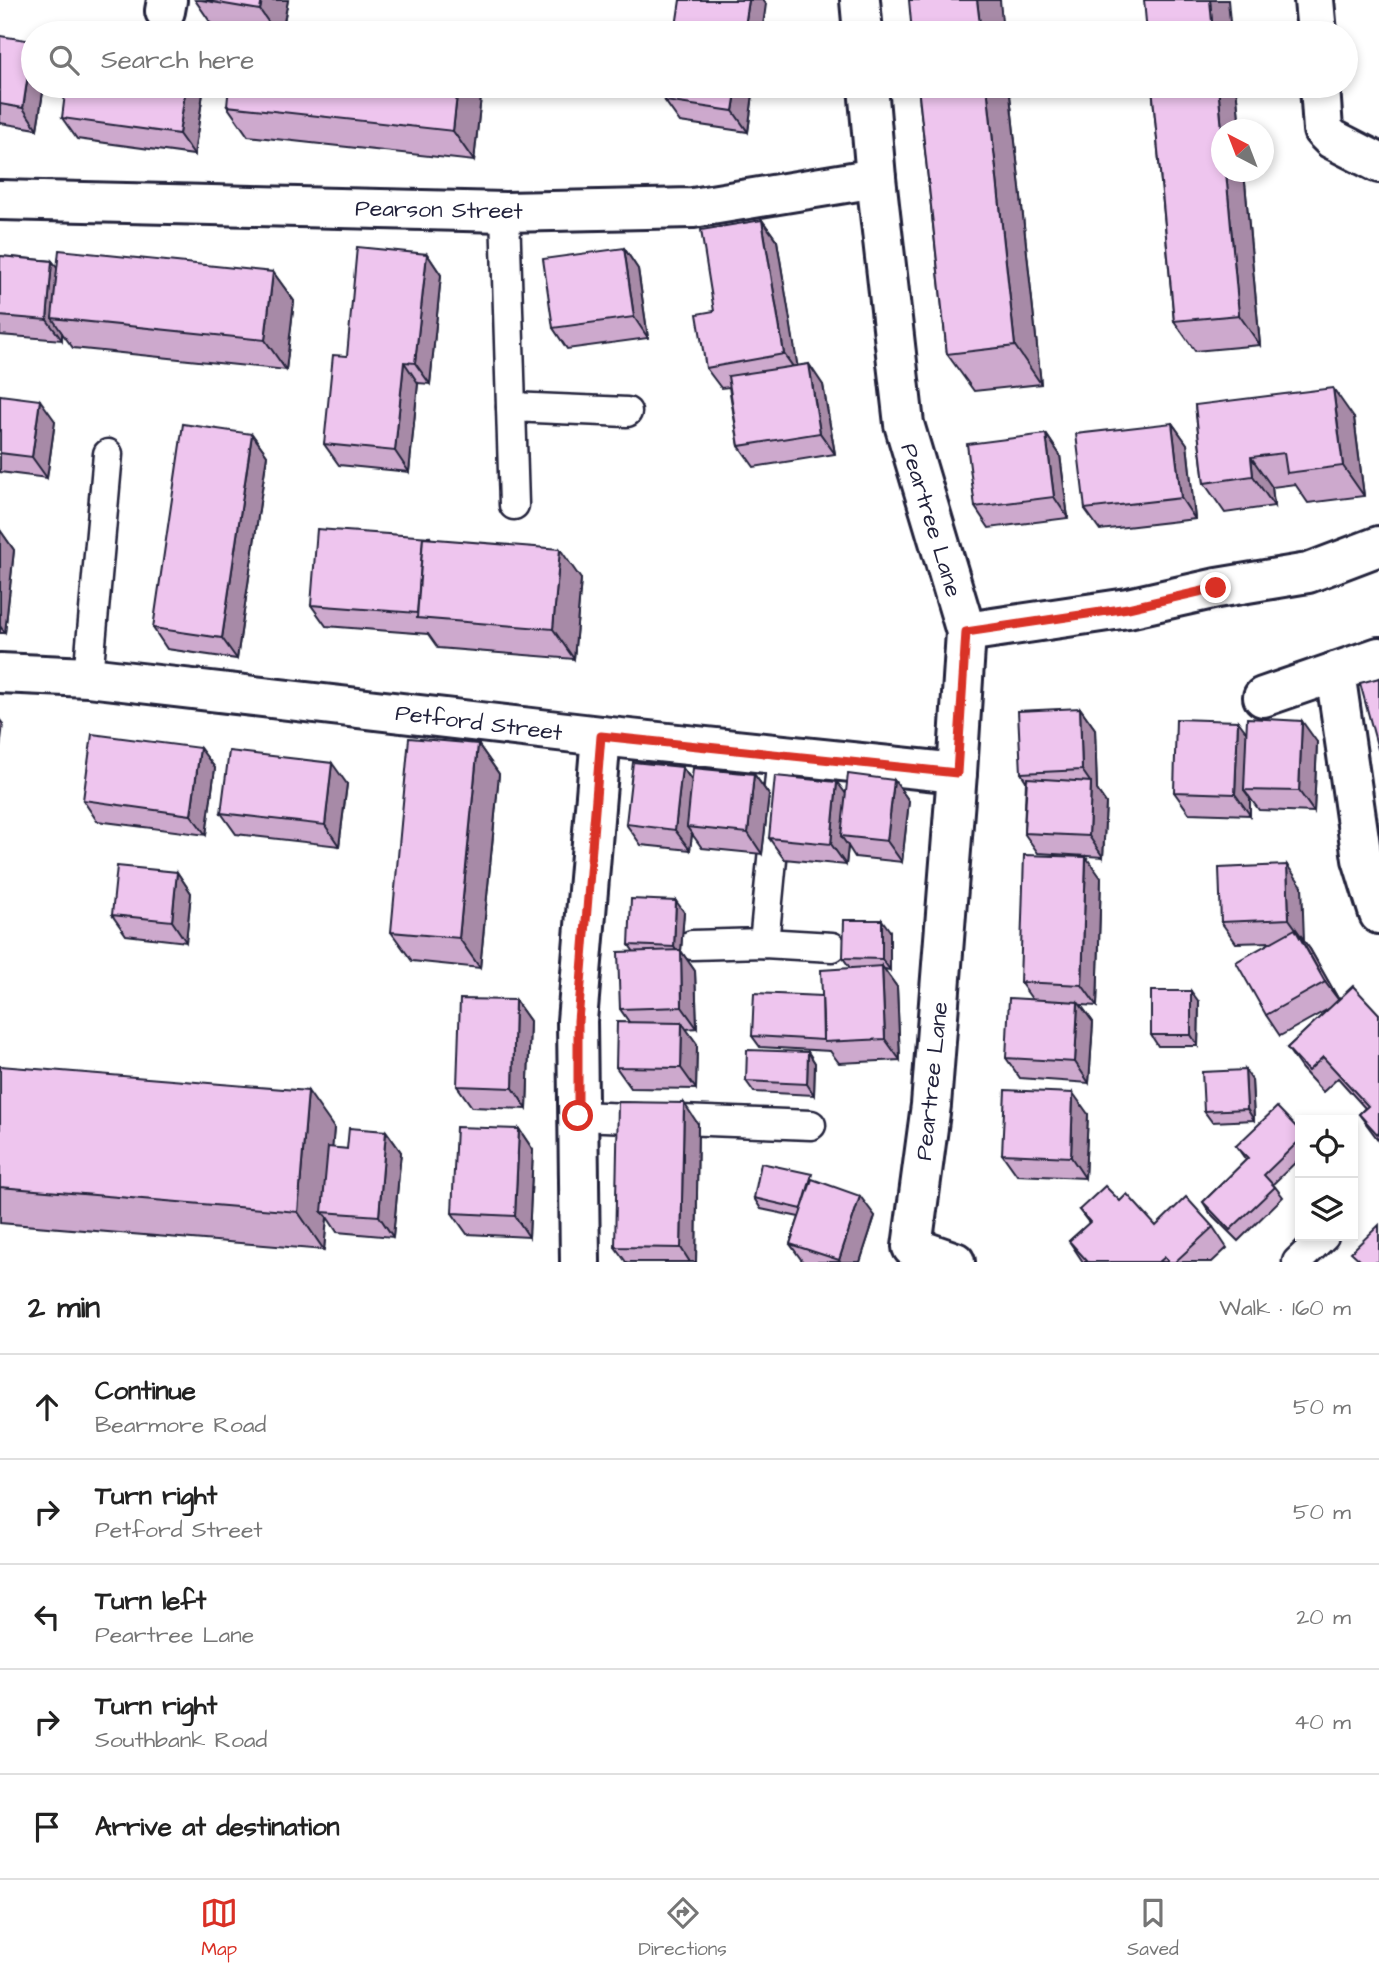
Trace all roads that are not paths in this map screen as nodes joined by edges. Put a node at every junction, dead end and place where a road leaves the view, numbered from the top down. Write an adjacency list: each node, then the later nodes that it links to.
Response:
1 (860, 0): 3 (street)
2 (1314, 0): 4 (street)
3 (862, 21)
4 (1316, 21)
5 (869, 98): 8 (street, Peartree Lane)
6 (1321, 98): 7 (street)
7 (1379, 163)
8 (876, 178): 10 (street, Pearson Street); 16 (street, Peartree Lane)
9 (0, 200): 10 (street, Pearson Street)
10 (505, 212): 11 (lane)
11 (511, 407): 12 (lane); 14 (lane)
12 (627, 412)
13 (108, 454): 20 (lane)
14 (514, 505)
15 (1379, 546): 16 (street)
16 (966, 632): 24 (street, Peartree Lane)
17 (1379, 657): 19 (street)
18 (0, 673): 20 (street, Petford Street)
19 (1335, 673): 21 (street); 25 (street)
20 (88, 677): 22 (street, Petford Street)
21 (1263, 697)
22 (601, 736): 23 (street, Petford Street); 29 (street)
23 (782, 755): 24 (street, Petford Street); 26 (lane)
24 (957, 773): 33 (street, Peartree Lane)
25 (1379, 914)
26 (764, 943): 27 (lane); 28 (lane)
27 (692, 945)
28 (832, 947)
29 (578, 1116): 30 (lane); 32 (street)
30 (811, 1125)
31 (1319, 1241): 34 (lane)
32 (580, 1262)
33 (955, 1262)
34 (1297, 1262)

